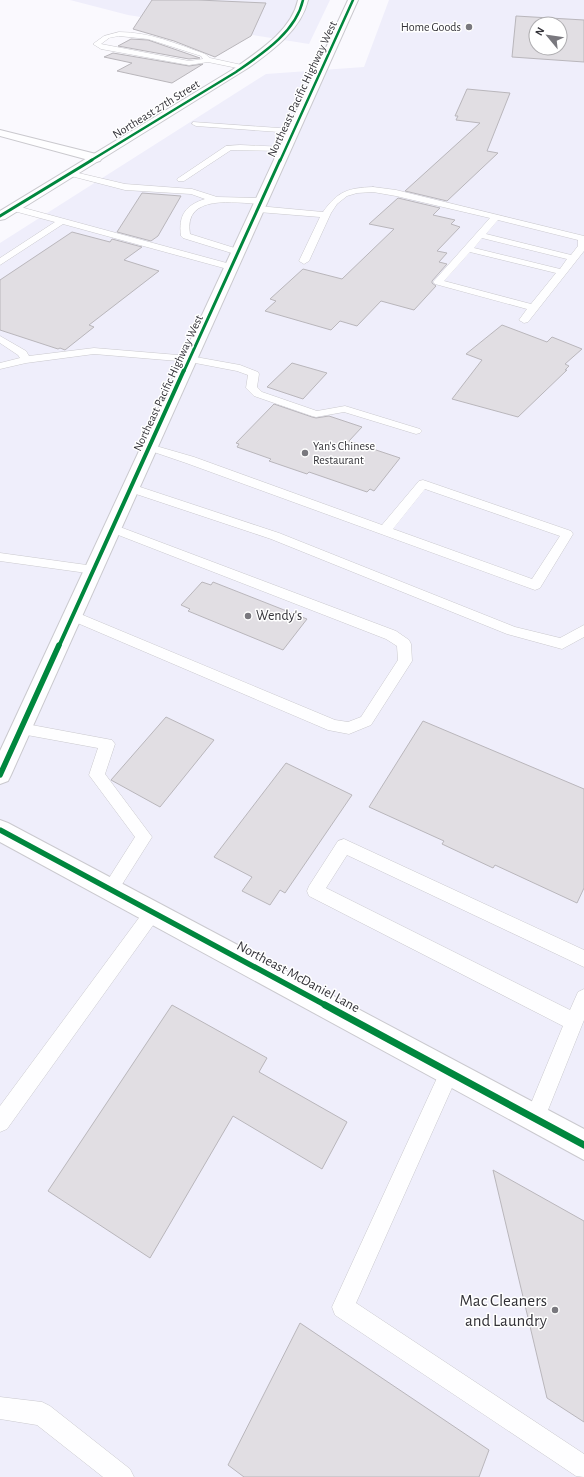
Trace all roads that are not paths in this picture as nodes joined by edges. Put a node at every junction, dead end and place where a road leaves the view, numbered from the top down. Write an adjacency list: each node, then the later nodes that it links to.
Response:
1 (303, 0): 4 (main road, Northeast 27th Street)
2 (354, 0): 6 (main road, Northeast Pacific Highway West)
3 (208, 60): 3 (lane); 4 (lane)
4 (242, 67): 9 (main road, Northeast 27th Street)
5 (196, 124): 6 (lane)
6 (293, 131): 8 (main road, Northeast Pacific Highway West)
7 (0, 133): 9 (main road)
8 (285, 150): 11 (lane); 13 (main road, Northeast Pacific Highway West)
9 (96, 158): 10 (main road, Northeast 27th Street)
10 (70, 173): 12 (lane); 14 (main road, Northeast 27th Street)
11 (181, 178)
12 (216, 200): 13 (lane); 22 (lane)
13 (260, 205): 16 (lane); 22 (main road, Northeast Pacific Highway West)
14 (13, 208): 15 (main road, Northeast 27th Street); 18 (lane)
15 (0, 216)
16 (326, 216): 17 (lane); 23 (lane)
17 (496, 217): 19 (lane); 21 (lane)
18 (62, 221): 22 (lane); 24 (lane)
19 (480, 236): 20 (lane); 21 (lane)
20 (468, 249): 25 (lane); 26 (lane)
21 (573, 258): 25 (lane)
22 (235, 260): 29 (main road, Northeast Pacific Highway West)
23 (304, 261)
24 (0, 262)
25 (562, 272): 26 (lane)
26 (534, 308): 27 (lane)
27 (524, 320)
28 (0, 339): 30 (lane)
29 (190, 359): 30 (lane); 32 (lane); 33 (main road, Northeast Pacific Highway West)
30 (26, 360): 31 (lane)
31 (0, 366)
32 (416, 431)
33 (149, 447): 34 (main road, Northeast Pacific Highway West); 36 (lane)
34 (131, 488): 35 (main road, Northeast Pacific Highway West); 40 (lane)
35 (112, 528): 38 (main road, Northeast Pacific Highway West); 39 (lane)
36 (384, 531): 36 (lane)
37 (0, 557): 38 (lane)
38 (94, 570): 39 (main road, Northeast Pacific Highway West)
39 (73, 616): 41 (main road, Northeast Pacific Highway West)
40 (584, 630)
41 (21, 729): 42 (main road, Northeast Pacific Highway West); 44 (lane)
42 (0, 775)
43 (0, 830): 44 (main road, Northeast McDaniel Lane)
44 (110, 889): 45 (main road, Northeast McDaniel Lane)
45 (153, 912): 49 (main road, Northeast McDaniel Lane); 51 (lane)
46 (584, 959): 48 (lane)
47 (584, 998): 48 (lane)
48 (574, 1022): 50 (lane)
49 (450, 1072): 50 (main road, Northeast McDaniel Lane); 54 (lane)
50 (535, 1118): 52 (main road, Northeast McDaniel Lane)
51 (0, 1122)
52 (584, 1145)
53 (0, 1408): 55 (lane)
54 (584, 1468)
55 (122, 1477)

